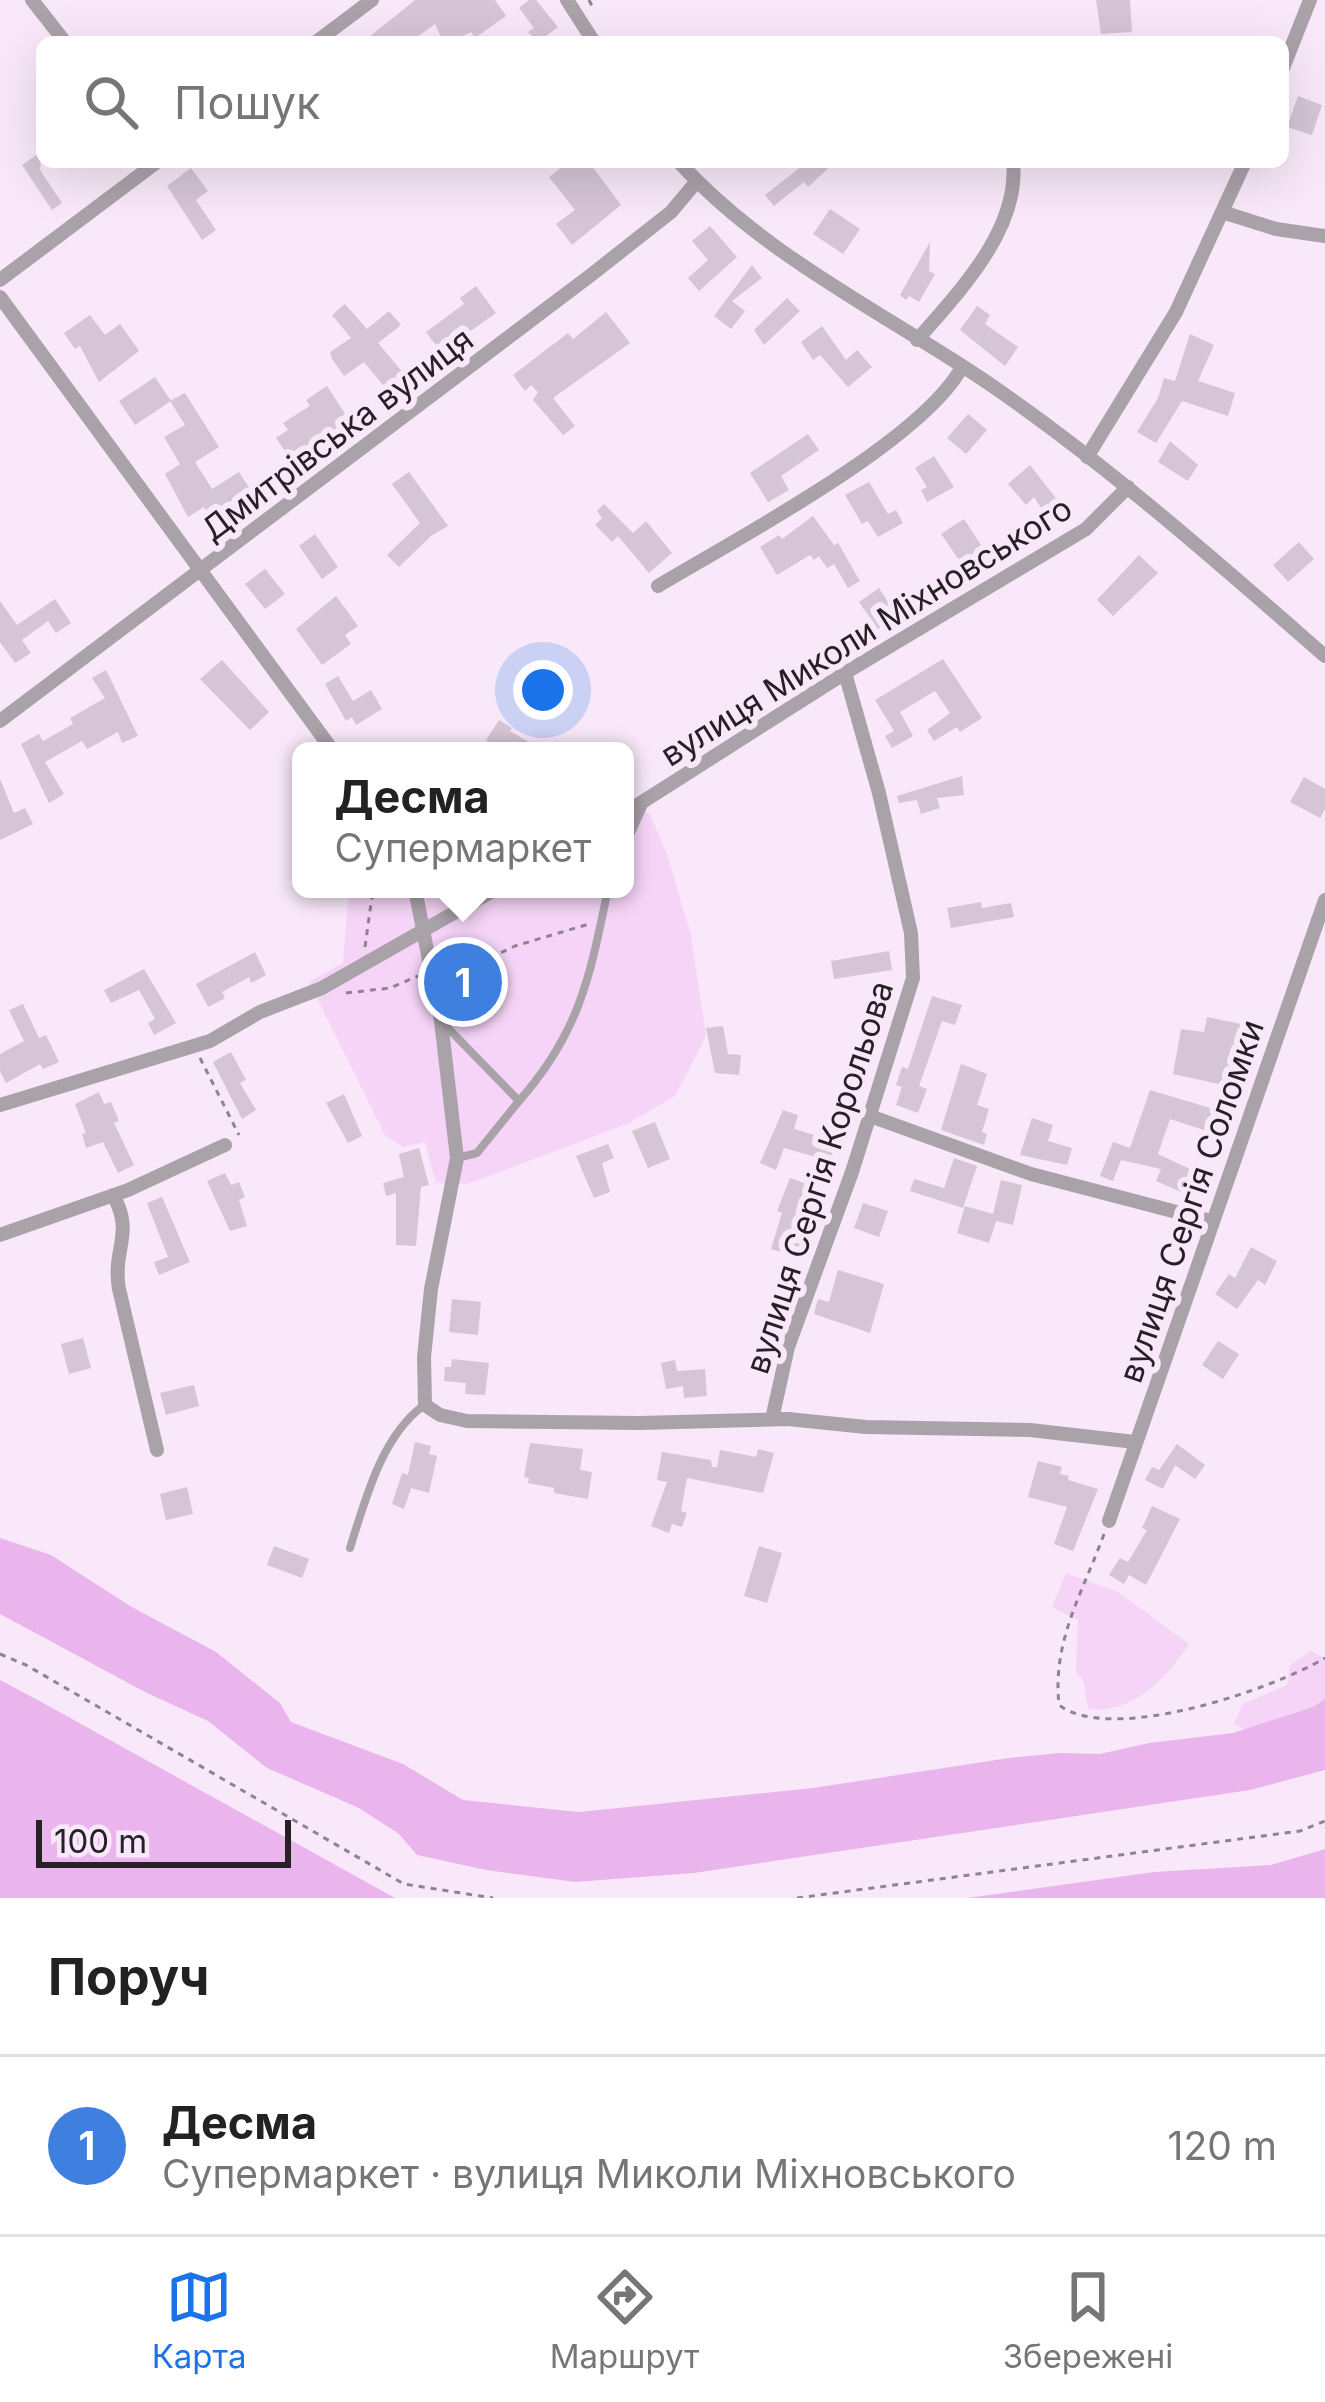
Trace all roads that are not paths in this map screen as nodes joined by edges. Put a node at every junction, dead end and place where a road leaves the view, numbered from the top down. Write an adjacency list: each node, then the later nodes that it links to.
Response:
1 (32, 0): 5 (street)
2 (372, 0): 6 (street)
3 (567, 0): 7 (street)
4 (1310, 0): 8 (street)
5 (60, 36)
6 (324, 36)
7 (590, 36)
8 (1289, 53)
9 (149, 168): 16 (street)
10 (685, 168): 13 (street)
11 (1013, 168): 18 (street)
12 (1241, 168): 14 (street)
13 (698, 181): 18 (street); 22 (street, Дмитрівська вулиця)
14 (1222, 212): 15 (street); 20 (street)
15 (1325, 236)
16 (0, 280)
17 (0, 297): 22 (street)
18 (917, 340): 19 (street)
19 (962, 368): 20 (street); 23 (street)
20 (1088, 457): 21 (street)
21 (1128, 488): 24 (street); 25 (street, вулиця Миколи Міхновського)
22 (200, 571): 26 (street, Дмитрівська вулиця); 27 (street)
23 (658, 586)
24 (1325, 656)
25 (845, 673): 28 (street, вулиця Миколи Міхновського); 39 (street, вулиця Сергія Корольова)
26 (0, 722)
27 (326, 742)
28 (646, 799): 29 (street, вулиця Миколи Міхновського); 30 (lane)
29 (634, 807)
30 (634, 831)
31 (417, 898): 35 (street)
32 (480, 898): 35 (street)
33 (606, 898): 37 (lane)
34 (1325, 900): 43 (street, вулиця Сергія Соломки)
35 (425, 928): 36 (street); 38 (street)
36 (440, 1021): 37 (lane); 41 (street)
37 (519, 1101): 41 (lane)
38 (0, 1105)
39 (869, 1116): 43 (street); 46 (street, вулиця Сергія Корольова)
40 (225, 1145): 42 (street)
41 (457, 1158): 45 (street)
42 (113, 1196): 44 (street); 48 (street)
43 (1211, 1220): 47 (street, вулиця Сергія Соломки)
44 (0, 1235)
45 (424, 1405): 46 (street); 50 (lane)
46 (772, 1418): 47 (street)
47 (1135, 1442): 49 (street, вулиця Сергія Соломки)
48 (157, 1450)
49 (1109, 1521)
50 (350, 1548)

